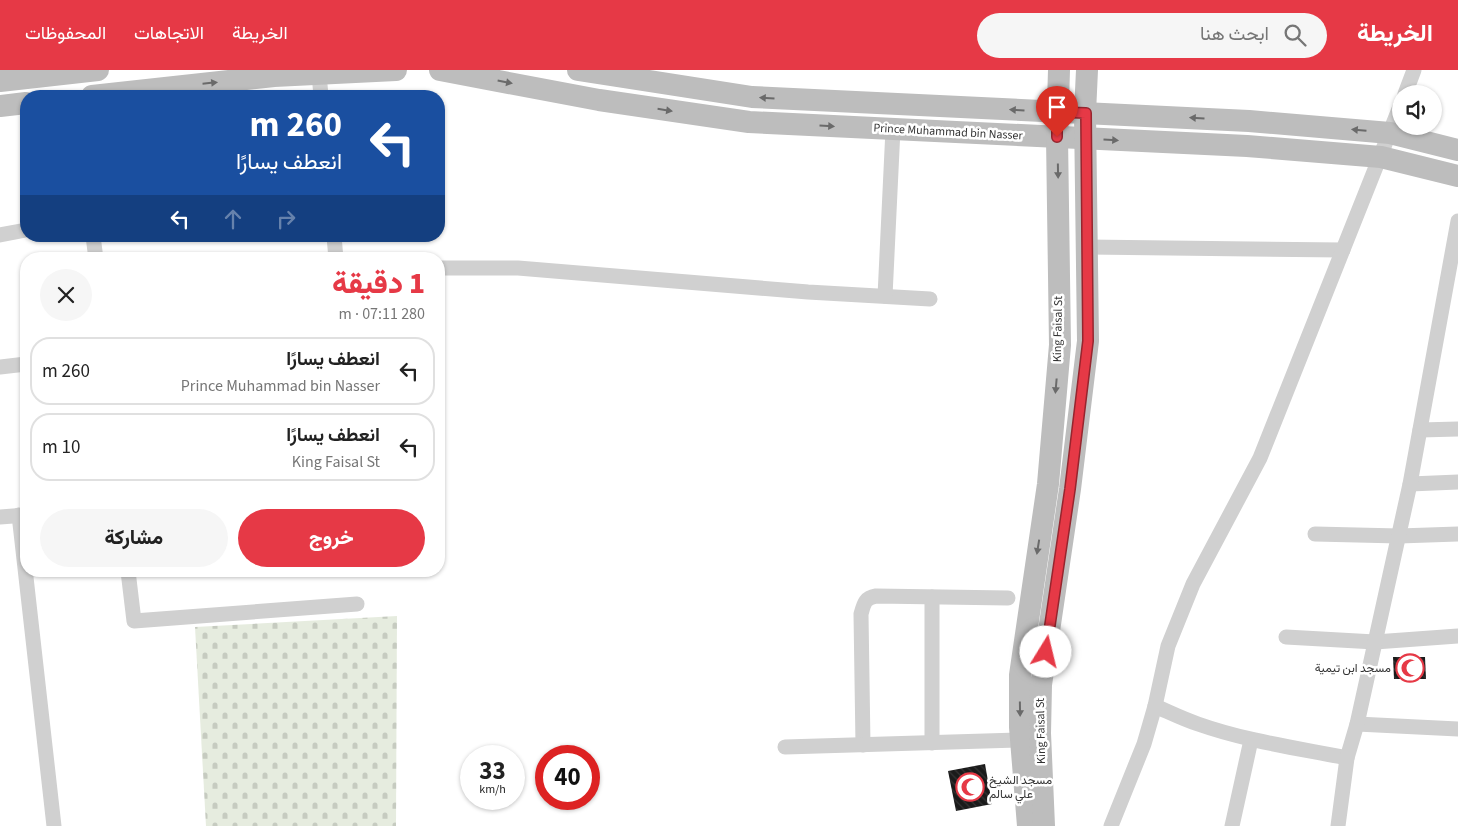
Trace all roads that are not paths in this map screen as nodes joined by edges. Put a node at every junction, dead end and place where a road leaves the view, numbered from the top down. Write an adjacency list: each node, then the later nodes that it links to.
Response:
1 (98, 70): 9 (main road)
2 (396, 70): 8 (main road)
3 (440, 70): 18 (main road, Prince Muhammad bin Nasser, one-way to 18)
4 (578, 70): 15 (main road, Prince Muhammad bin Nasser, one-way to 4)
5 (1059, 70): 15 (main road, King Faisal St)
6 (1087, 70): 16 (main road, King Faisal St)
7 (1414, 70): 10 (street)
8 (319, 74): 11 (main road, one-way to 8); 12 (street)
9 (0, 81)
10 (1408, 85)
11 (147, 90)
12 (320, 90)
13 (20, 104): 14 (main road)
14 (0, 106)
15 (1057, 112): 16 (main road, Prince Muhammad bin Nasser); 20 (main road, King Faisal St)
16 (1086, 113): 19 (main road, Prince Muhammad bin Nasser, one-way to 16); 21 (main road, King Faisal St)
17 (1392, 128): 19 (street)
18 (893, 129): 20 (main road, Prince Muhammad bin Nasser); 31 (street)
19 (1390, 133): 22 (main road, Prince Muhammad bin Nasser); 23 (street)
20 (1057, 137): 21 (main road, Prince Muhammad bin Nasser); 55 (main road, King Faisal St, one-way to 55)
21 (1086, 138): 23 (main road, Prince Muhammad bin Nasser, one-way to 23); 28 (main road, King Faisal St)
22 (1458, 150)
23 (1381, 157): 24 (main road, Prince Muhammad bin Nasser); 29 (street)
24 (1458, 176)
25 (1458, 221): 36 (street)
26 (20, 231): 27 (street)
27 (0, 235)
28 (1087, 247): 29 (street); 63 (main road, King Faisal St)
29 (1344, 250): 52 (street)
30 (445, 268): 31 (street)
31 (885, 296): 32 (street)
32 (930, 298)
33 (20, 365): 34 (street)
34 (0, 367)
35 (1458, 429): 36 (street)
36 (1420, 430): 38 (street)
37 (1458, 482): 38 (street)
38 (1410, 484): 43 (street)
39 (20, 515): 40 (street)
40 (0, 517)
41 (1315, 534): 43 (street)
42 (1458, 534): 43 (street)
43 (1399, 536): 51 (street)
44 (28, 577): 61 (street)
45 (129, 577): 48 (street)
46 (932, 597): 47 (street); 57 (street); 58 (street)
47 (1008, 598)
48 (357, 604)
49 (1458, 636): 51 (street)
50 (1286, 637): 51 (street)
51 (1375, 642): 53 (street)
52 (1155, 706): 56 (street); 64 (street)
53 (1357, 724): 54 (street); 60 (street)
54 (1458, 728)
55 (1022, 740): 57 (street); 62 (main road, King Faisal St)
56 (1251, 740): 60 (street); 65 (street)
57 (932, 743): 58 (street)
58 (863, 745): 59 (street)
59 (785, 747)
60 (1347, 758): 66 (street)
61 (54, 826)
62 (1028, 826)
63 (1044, 826)
64 (1111, 826)
65 (1232, 826)
66 (1338, 826)

